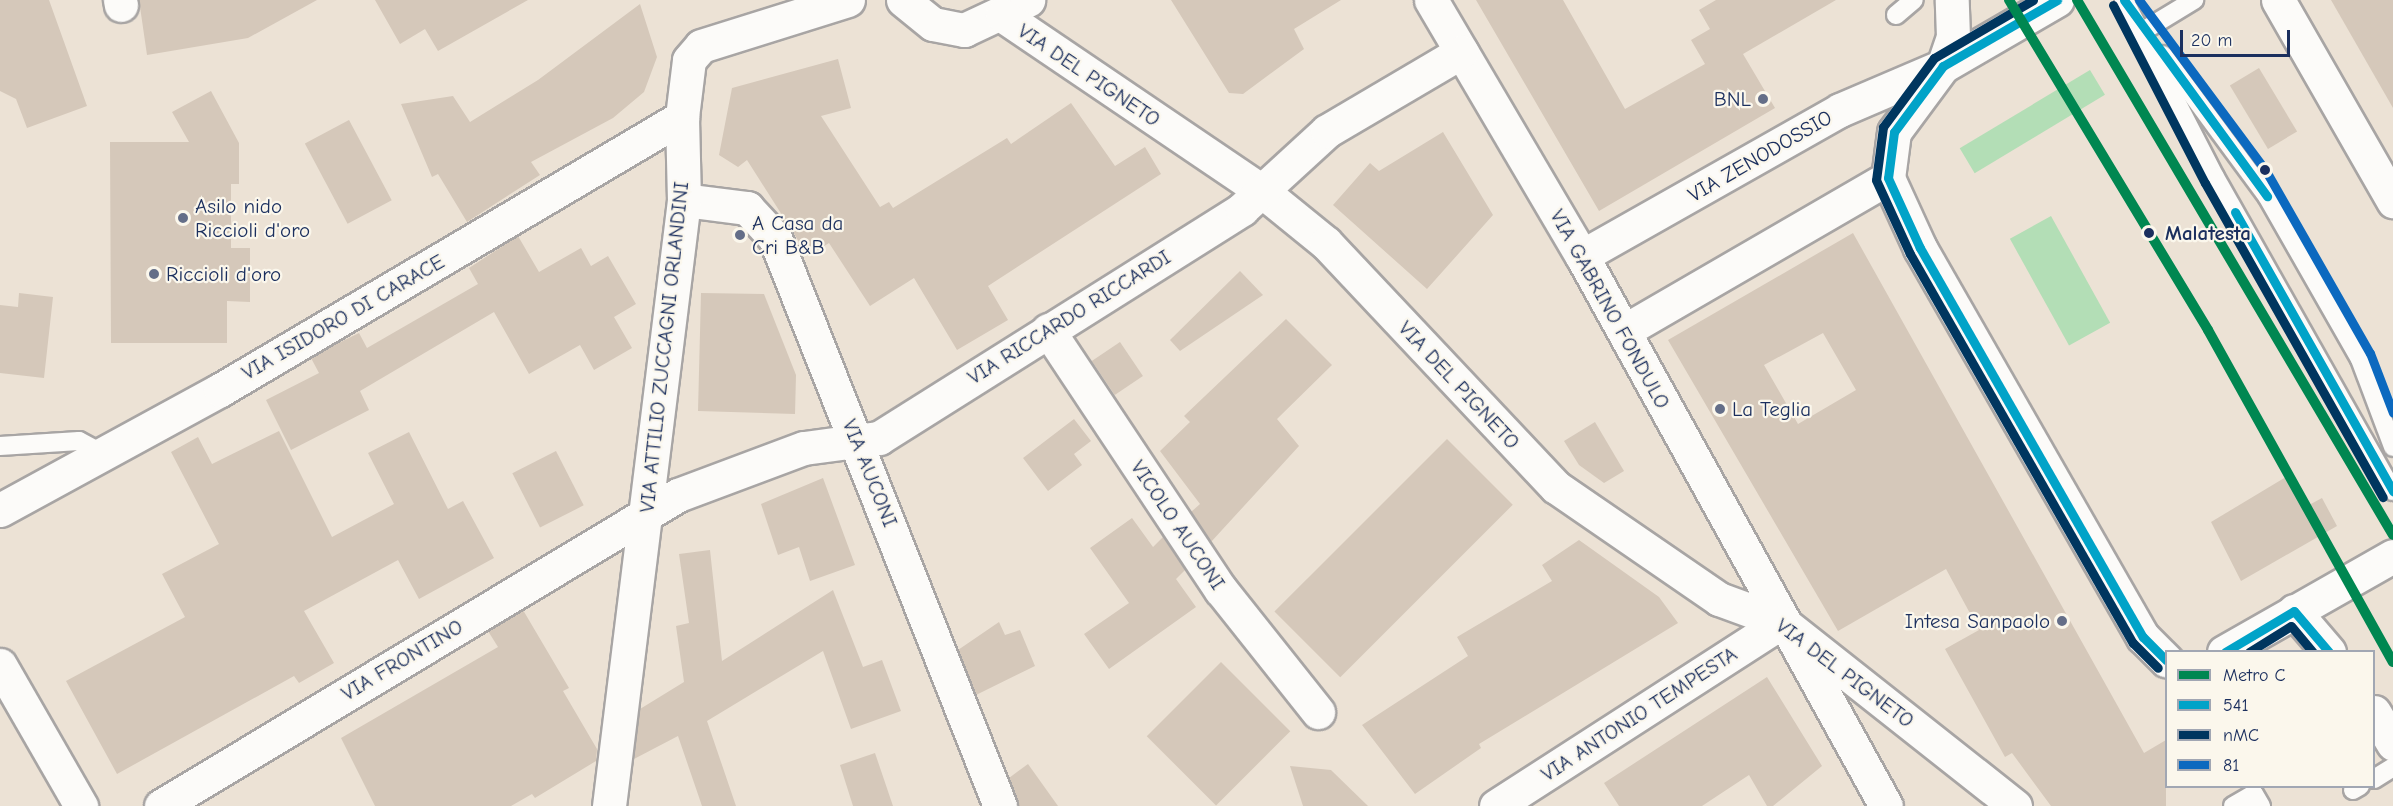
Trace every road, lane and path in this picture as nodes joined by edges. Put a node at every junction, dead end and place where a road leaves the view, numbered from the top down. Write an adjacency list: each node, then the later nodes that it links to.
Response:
1 (848, 0): 15 (street, VIA ATTILIO ZUCCAGNI ORLANDINI)
2 (903, 0): 10 (street, VIA DEL PIGNETO)
3 (1431, 0): 13 (street, VIA GABRINO FONDULO)
4 (1914, 0): 11 (lane)
5 (1952, 0): 14 (street)
6 (2056, 0): 14 (street, VIA ZENODOSSIO)
7 (2124, 0): 12 (lane)
8 (2193, 0): 12 (lane)
9 (2278, 0): 19 (street)
10 (1015, 8): 17 (street, VIA DEL PIGNETO)
11 (1896, 15)
12 (2144, 31): 25 (lane); 27 (lane)
13 (1461, 52): 17 (street, VIA RICCARDO RICCARDI); 20 (street, VIA GABRINO FONDULO)
14 (1943, 66): 16 (street); 20 (street, VIA ZENODOSSIO)
15 (682, 117): 18 (street, VIA ATTILIO ZUCCAGNI ORLANDINI); 26 (street, VIA ISIDORO DI CARACE)
16 (1888, 178): 22 (street); 35 (street)
17 (1262, 191): 21 (street, VIA RICCARDO RICCARDI); 32 (street, VIA DEL PIGNETO)
18 (684, 201): 23 (street, VIA AUCONI); 29 (street, VIA ATTILIO ZUCCAGNI ORLANDINI)
19 (2393, 201)
20 (1582, 256): 22 (street, VIA GABRINO FONDULO)
21 (1048, 330): 23 (street, VIA RICCARDO RICCARDI); 37 (street, VICOLO AUCONI)
22 (1624, 331): 32 (street, VIA GABRINO FONDULO)
23 (858, 441): 29 (street, VIA RICCARDO RICCARDI); 45 (street, VIA AUCONI)
24 (0, 446): 26 (lane)
25 (2393, 447)
26 (105, 455): 28 (street, VIA ISIDORO DI CARACE)
27 (2393, 491)
28 (0, 510)
29 (645, 516): 42 (street, VIA ATTILIO ZUCCAGNI ORLANDINI); 44 (street, VIA FRONTINO)
30 (2393, 556): 31 (street)
31 (2294, 611): 33 (street); 34 (street)
32 (1782, 622): 46 (street, VIA ANTONIO TEMPESTA); 47 (street, VIA GABRINO FONDULO); 48 (street, VIA DEL PIGNETO)
33 (2226, 650)
34 (2328, 650)
35 (2165, 659)
36 (0, 665): 43 (street)
37 (1318, 712)
38 (2375, 715): 39 (street)
39 (2393, 744)
40 (2393, 767): 41 (lane)
41 (2375, 777)
42 (604, 803)
43 (81, 806)
44 (161, 806)
45 (1000, 806)
46 (1496, 806)
47 (1886, 806)
48 (2015, 806)
49 (2233, 806): 50 (lane)
50 (2261, 806)

